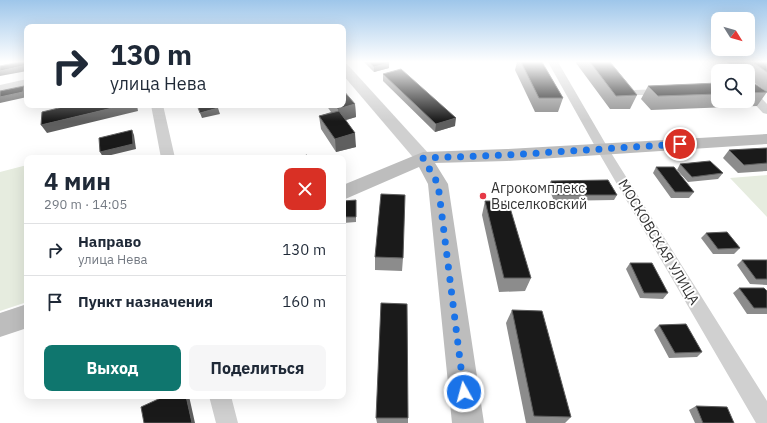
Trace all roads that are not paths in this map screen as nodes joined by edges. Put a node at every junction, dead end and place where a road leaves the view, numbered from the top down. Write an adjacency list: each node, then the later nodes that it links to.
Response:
1 (356, 82): 13 (street)
2 (563, 82): 11 (street, МОСКОВСКАЯ УЛИЦА)
3 (622, 82): 6 (street)
4 (24, 83): 5 (street)
5 (0, 88)
6 (670, 92)
7 (755, 98): 9 (street)
8 (158, 108): 12 (street)
9 (767, 111)
10 (767, 139): 11 (main road)
11 (602, 148): 13 (main road); 18 (street, МОСКОВСКАЯ УЛИЦА)
12 (167, 155)
13 (423, 158): 14 (main road); 20 (main road)
14 (346, 192)
15 (24, 317): 16 (main road)
16 (0, 325)
17 (221, 399): 19 (street)
18 (767, 421)
19 (227, 423)
20 (468, 423)

